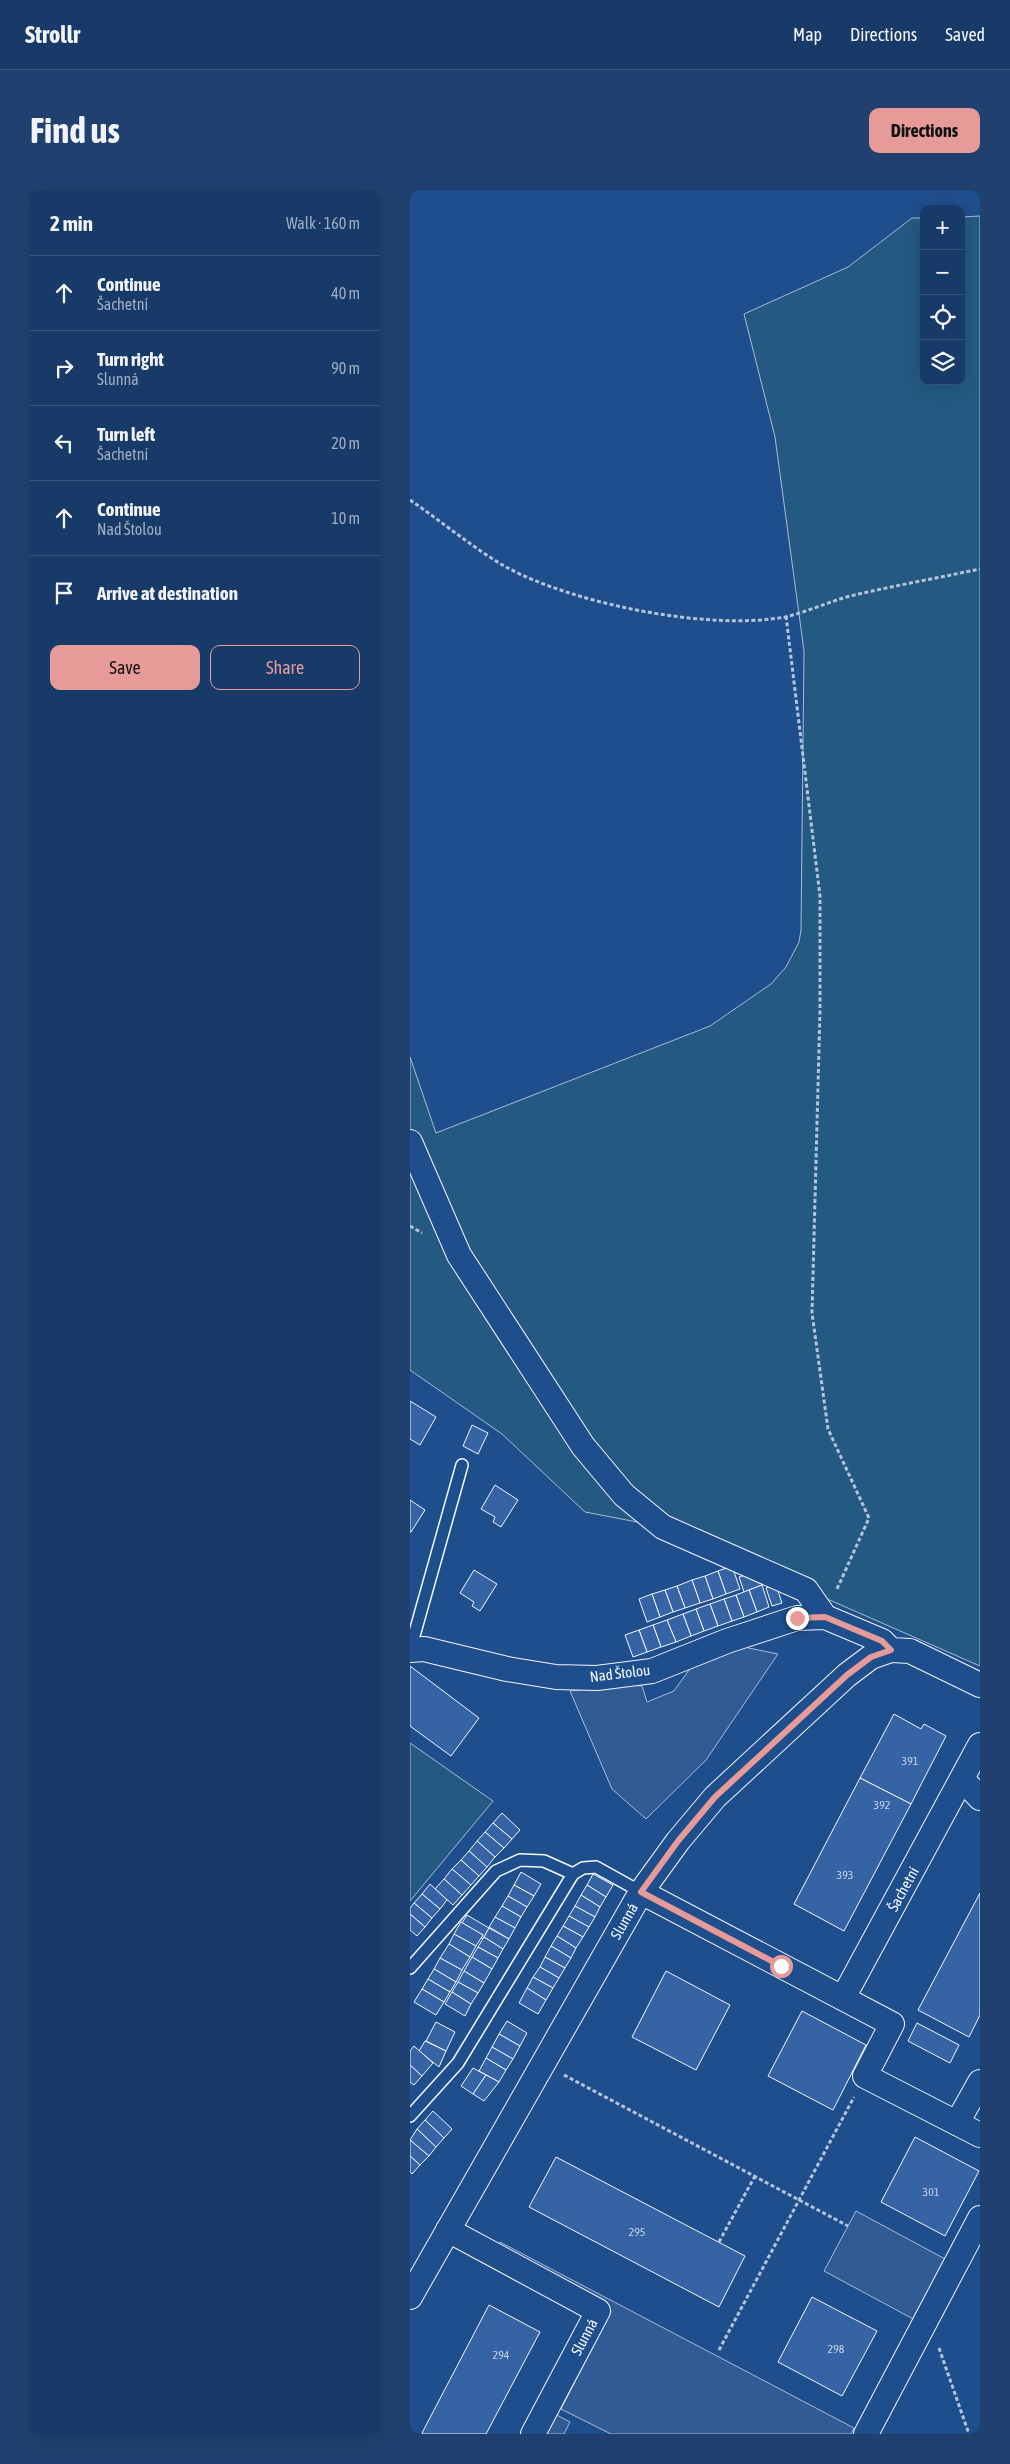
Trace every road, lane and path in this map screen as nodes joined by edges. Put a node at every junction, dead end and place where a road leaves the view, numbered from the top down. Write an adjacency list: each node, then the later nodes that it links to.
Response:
1 (410, 500): 3 (path)
2 (980, 570): 3 (path)
3 (786, 616): 6 (path)
4 (410, 1142): 6 (street)
5 (462, 1465): 7 (lane)
6 (825, 1617): 7 (street, Nad Štolou); 8 (street)
7 (410, 1650)
8 (891, 1650): 9 (street); 14 (street, Slunná)
9 (980, 1685)
10 (980, 1745): 11 (street, Šachetní)
11 (962, 1779): 12 (street); 16 (street, Šachetní)
12 (980, 1798)
13 (572, 1874): 14 (lane); 15 (lane); 20 (lane)
14 (641, 1892): 16 (street); 26 (street, Slunná)
15 (410, 1968)
16 (843, 1998): 18 (street)
17 (562, 2074): 23 (path)
18 (865, 2076): 21 (street); 24 (path)
19 (980, 2082): 21 (street)
20 (410, 2116)
21 (957, 2123): 22 (street)
22 (980, 2135)
23 (755, 2176): 24 (path); 28 (path)
24 (800, 2200): 25 (path); 31 (path)
25 (848, 2226)
26 (448, 2230): 29 (street, Slunná); 32 (street, Slunná)
27 (976, 2233): 30 (street)
28 (719, 2242)
29 (410, 2297)
30 (928, 2317): 33 (street); 34 (path)
31 (719, 2350)
32 (533, 2434)
33 (866, 2434)
34 (969, 2434)

